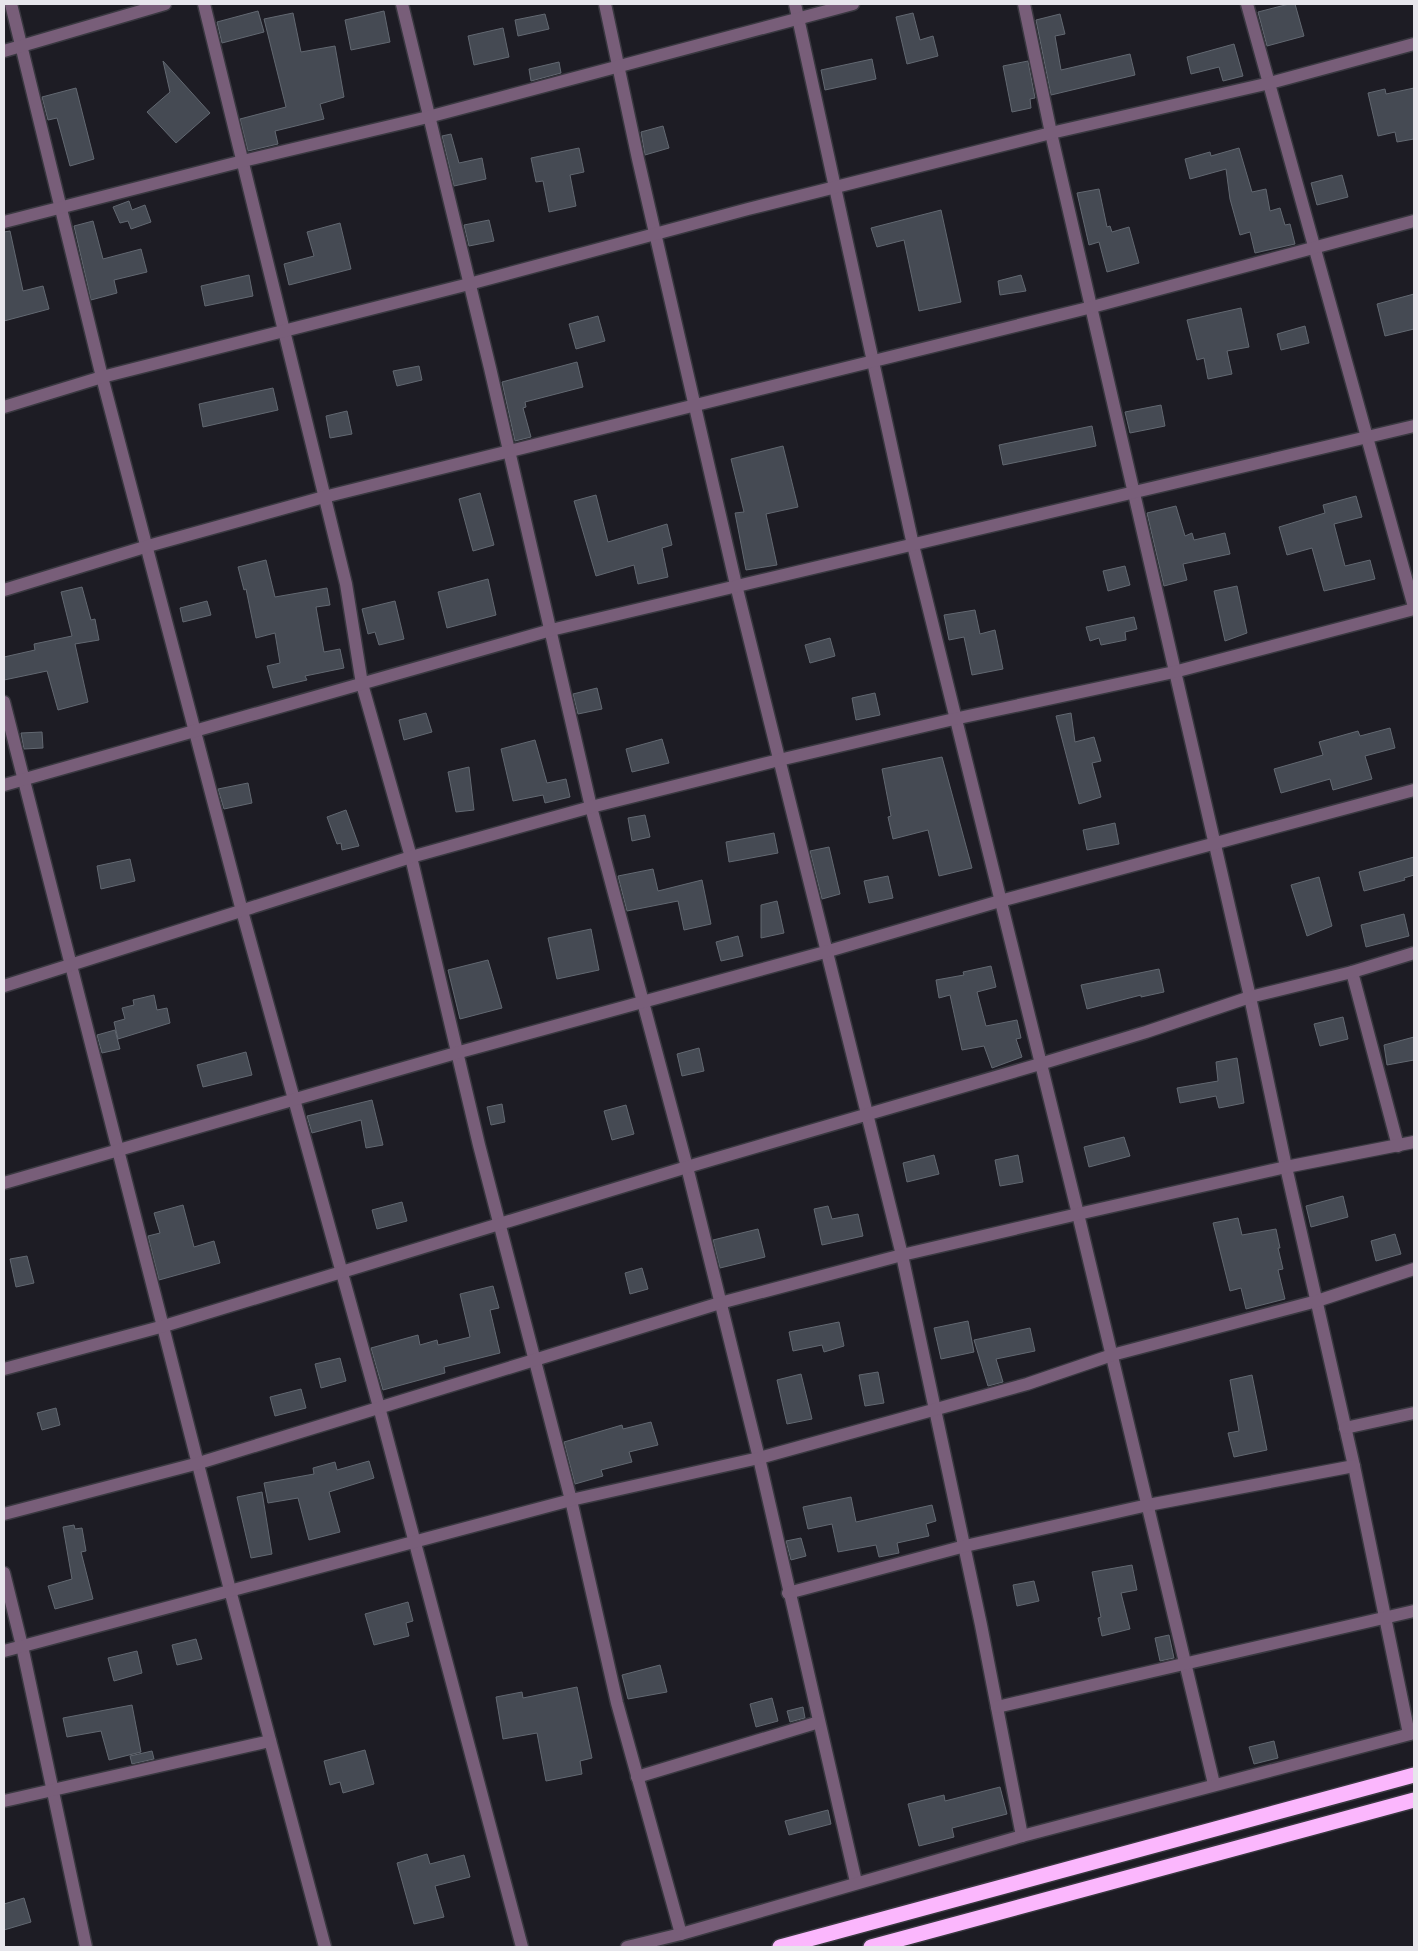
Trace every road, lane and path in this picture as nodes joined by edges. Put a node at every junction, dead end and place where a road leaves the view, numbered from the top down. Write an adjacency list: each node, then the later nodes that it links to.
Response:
1 (11, 4): 12 (street)
2 (165, 4): 12 (street)
3 (204, 4): 18 (street)
4 (402, 4): 16 (street)
5 (605, 4): 14 (street)
6 (795, 4): 10 (street)
7 (853, 4): 10 (street)
8 (1024, 4): 17 (street)
9 (1247, 4): 15 (street)
10 (798, 18): 14 (street); 19 (street)
11 (1414, 44): 15 (street)
12 (22, 45): 13 (street); 20 (street)
13 (4, 51)
14 (618, 68): 16 (street); 23 (street)
15 (1270, 83): 17 (street); 24 (street)
16 (428, 117): 18 (street); 25 (street)
17 (1050, 133): 19 (street); 26 (street)
18 (243, 161): 20 (street); 27 (street)
19 (836, 188): 23 (street); 28 (street)
20 (62, 206): 22 (street); 29 (street)
21 (1414, 221): 24 (street)
22 (4, 222)
23 (655, 233): 25 (street); 30 (street)
24 (1315, 246): 26 (street); 33 (street)
25 (469, 284): 27 (street); 34 (street)
26 (1092, 307): 28 (street); 35 (street)
27 (285, 332): 29 (street); 36 (street)
28 (872, 360): 30 (street); 37 (street)
29 (102, 377): 31 (street); 38 (street)
30 (696, 404): 34 (street); 39 (street)
31 (4, 407)
32 (1414, 426): 33 (street)
33 (1367, 438): 35 (street); 41 (street)
34 (509, 450): 36 (street); 42 (street)
35 (1134, 492): 37 (street); 43 (street)
36 (324, 497): 38 (street); 44 (street)
37 (912, 545): 39 (street); 46 (street)
38 (148, 546): 40 (street); 47 (street)
39 (736, 586): 42 (street); 48 (street)
40 (4, 590)
41 (1414, 608): 43 (street)
42 (551, 630): 44 (street); 52 (street)
43 (1174, 672): 46 (street); 53 (street)
44 (362, 684): 47 (street); 54 (street)
45 (4, 702): 49 (street)
46 (954, 719): 48 (street); 55 (street)
47 (195, 731): 49 (street); 56 (street)
48 (779, 760): 52 (street); 57 (street)
49 (24, 779): 50 (street); 59 (street)
50 (4, 785)
51 (1414, 790): 53 (street)
52 (592, 807): 54 (street); 63 (street)
53 (1215, 842): 55 (street); 62 (street)
54 (410, 857): 56 (street); 64 (street)
55 (1000, 901): 57 (street); 65 (street)
56 (242, 911): 59 (street); 66 (street)
57 (825, 952): 63 (street); 67 (street)
58 (1414, 953): 60 (street)
59 (72, 965): 61 (street); 70 (street)
60 (1352, 972): 62 (street); 69 (street)
61 (4, 986)
62 (1250, 997): 65 (street); 72 (street)
63 (642, 1002): 64 (street); 71 (street)
64 (456, 1053): 66 (street); 75 (street)
65 (1040, 1064): 67 (street); 74 (street)
66 (293, 1101): 70 (street); 78 (street)
67 (866, 1115): 71 (street); 76 (street)
68 (1414, 1142): 69 (street)
69 (1398, 1146): 72 (street)
70 (119, 1151): 73 (street); 81 (street)
71 (687, 1167): 75 (street); 80 (street)
72 (1286, 1167): 74 (street); 79 (street)
73 (4, 1183)
74 (1078, 1214): 76 (street); 82 (street)
75 (501, 1225): 78 (street); 83 (street)
76 (902, 1255): 80 (street); 86 (street)
77 (1414, 1269): 79 (street)
78 (341, 1271): 81 (street); 85 (street)
79 (1317, 1301): 82 (street); 88 (street)
80 (720, 1303): 83 (street); 89 (street)
81 (164, 1326): 84 (street); 90 (street)
82 (1112, 1355): 86 (street); 93 (street)
83 (535, 1359): 85 (street); 92 (street)
84 (4, 1369)
85 (380, 1407): 90 (street); 95 (street)
86 (934, 1409): 89 (street); 96 (street)
87 (1414, 1414): 88 (street)
88 (1345, 1428): 91 (street)
89 (759, 1458): 92 (street); 99 (street)
90 (198, 1463): 94 (street); 98 (street)
91 (1354, 1466): 93 (street); 101 (street)
92 (571, 1500): 95 (street); 110 (street)
93 (1148, 1505): 96 (street); 104 (street)
94 (4, 1514)
95 (415, 1541): 98 (street); 120 (street)
96 (965, 1546): 99 (street); 105 (street)
97 (4, 1573): 102 (street)
98 (230, 1590): 102 (street); 108 (street)
99 (788, 1593): 106 (street)
100 (1414, 1611): 101 (street)
101 (1385, 1616): 104 (street); 107 (street)
102 (22, 1646): 103 (street); 112 (street)
103 (4, 1651)
104 (1186, 1661): 105 (street); 111 (street)
105 (997, 1707): 115 (street)
106 (820, 1722): 110 (street); 116 (street)
107 (1412, 1734): 111 (street)
108 (270, 1741): 112 (street); 119 (street)
109 (1414, 1775): 122 (highway)
110 (636, 1776): 117 (street)
111 (1214, 1784): 115 (street)
112 (52, 1792): 114 (street); 118 (street)
113 (1414, 1800): 123 (highway)
114 (4, 1801)
115 (1022, 1836): 116 (street)
116 (856, 1882): 117 (street)
117 (681, 1934): 121 (street)
118 (86, 1947)
119 (324, 1947)
120 (522, 1947)
121 (627, 1947)
122 (780, 1947)
123 (870, 1947)

